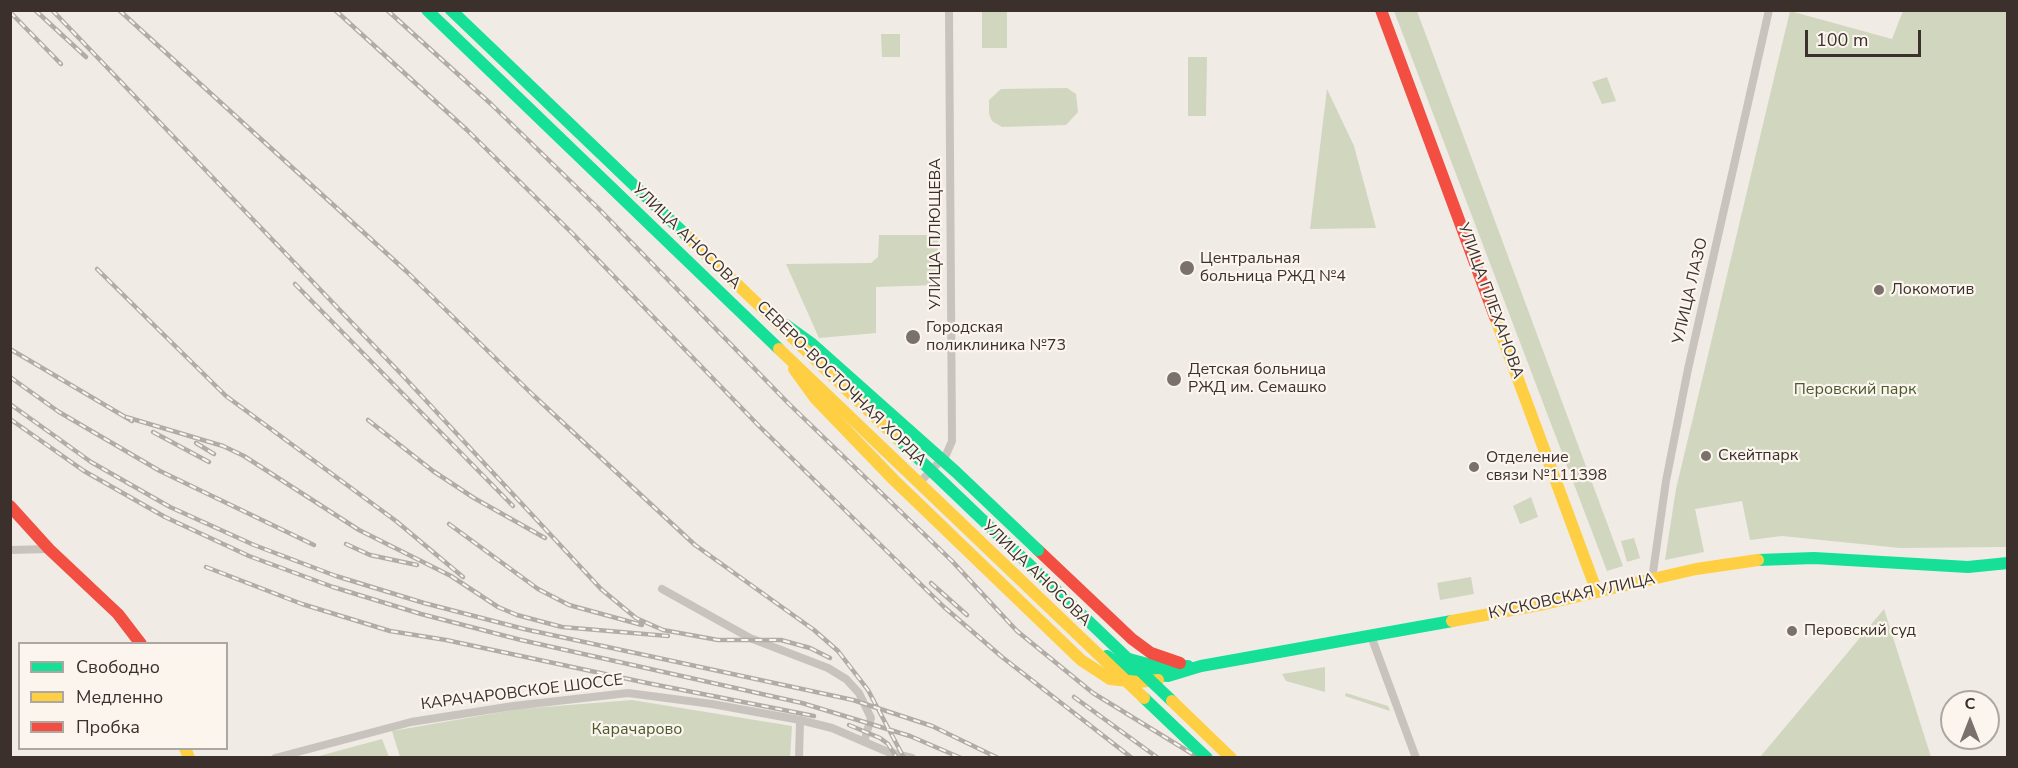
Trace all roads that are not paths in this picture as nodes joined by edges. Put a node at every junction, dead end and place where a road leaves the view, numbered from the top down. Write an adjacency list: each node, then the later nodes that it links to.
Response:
1 (427, 10): 9 (street, СЕВЕРО-ВОСТОЧНАЯ ХОРДА)
2 (432, 10): 10 (street, УЛИЦА АНОСОВА)
3 (451, 10): 7 (street, УЛИЦА АНОСОВА, bridge)
4 (949, 10): 10 (street, УЛИЦА ПЛЮЩЕВА)
5 (1381, 10): 17 (street, УЛИЦА ПЛЕХАНОВА)
6 (1769, 10): 15 (street, УЛИЦА ЛАЗО)
7 (502, 60): 8 (street, СЕВЕРО-ВОСТОЧНАЯ ХОРДА, bridge); 10 (street, УЛИЦА АНОСОВА)
8 (759, 305): 20 (street, bridge); 29 (street, СЕВЕРО-ВОСТОЧНАЯ ХОРДА, bridge)
9 (779, 349): 22 (street, bridge); 28 (street, СЕВЕРО-ВОСТОЧНАЯ ХОРДА, bridge)
10 (926, 477): 20 (street, УЛИЦА АНОСОВА); 21 (street, УЛИЦА АНОСОВА)
11 (10, 506): 12 (street)
12 (49, 549): 13 (street); 19 (street)
13 (10, 550)
14 (2007, 563): 15 (street, КУСКОВСКАЯ УЛИЦА)
15 (1652, 579): 17 (street, КУСКОВСКАЯ УЛИЦА)
16 (662, 589): 24 (street)
17 (1597, 592): 18 (street, КУСКОВСКАЯ УЛИЦА)
18 (1371, 636): 20 (street, КУСКОВСКАЯ УЛИЦА); 30 (street)
19 (139, 642)
20 (1195, 666): 22 (street, КУСКОВСКАЯ УЛИЦА)
21 (1140, 673): 22 (street, КУСКОВСКАЯ УЛИЦА)
22 (1168, 676)
23 (800, 720): 24 (street, КАРАЧАРОВСКОЕ ШОССЕ); 25 (street, КАРАЧАРОВСКОЕ ШОССЕ); 26 (street)
24 (864, 742): 27 (street, КАРАЧАРОВСКОЕ ШОССЕ)
25 (274, 758)
26 (799, 758)
27 (912, 758)
28 (1207, 758)
29 (1231, 758)
30 (1416, 758)

